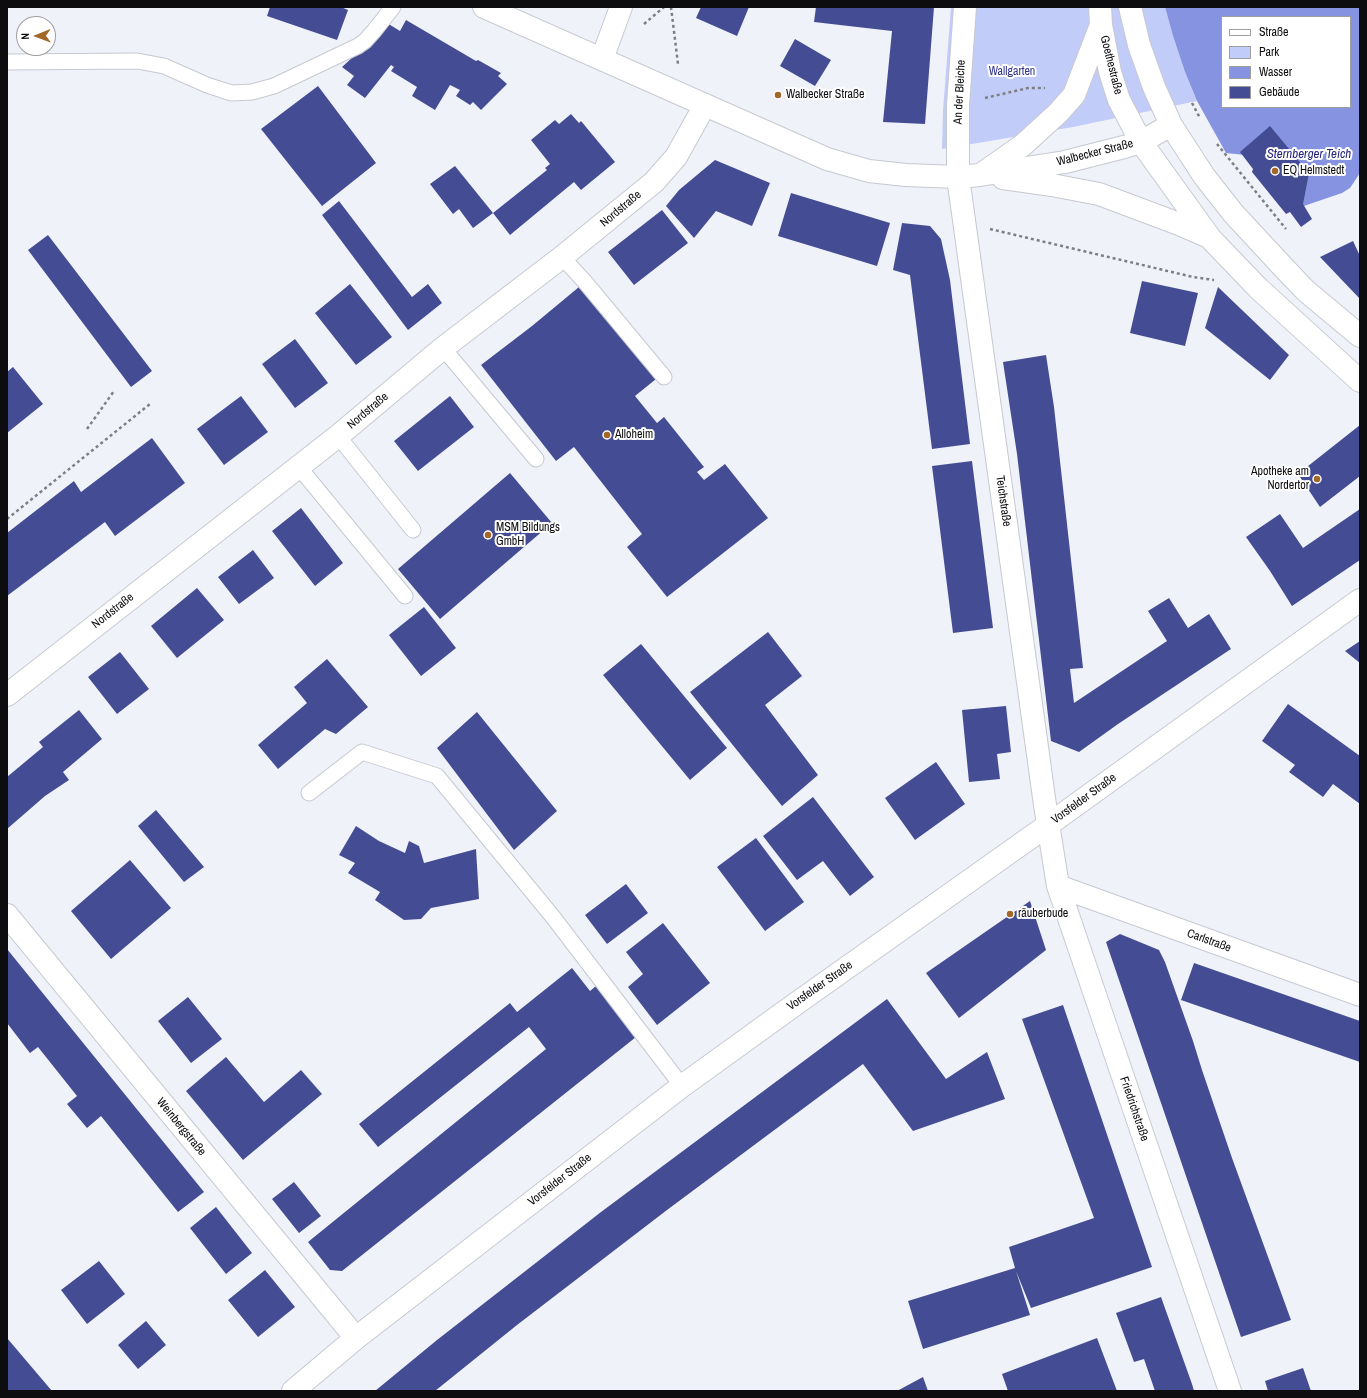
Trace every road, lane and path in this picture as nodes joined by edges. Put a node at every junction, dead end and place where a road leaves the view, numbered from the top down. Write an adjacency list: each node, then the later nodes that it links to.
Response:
1 (393, 7): 9 (lane)
2 (484, 7): 8 (main road, Walbecker Straße)
3 (621, 7): 8 (main road)
4 (671, 7): 11 (path)
5 (965, 7): 13 (main road, An der Bleiche)
6 (1130, 7): 16 (main road)
7 (1100, 16): 18 (main road, Goethestraße); 19 (main road)
8 (602, 59): 11 (main road, Walbecker Straße)
9 (7, 62)
10 (1050, 88): 13 (path)
11 (682, 95): 14 (main road, Walbecker Straße)
12 (1191, 101): 15 (path)
13 (958, 104): 20 (main road, An der Bleiche)
14 (705, 105): 20 (main road, Walbecker Straße); 24 (main road, Nordstraße)
15 (1201, 121)
16 (1171, 125): 18 (main road, Walbecker Straße); 26 (main road)
17 (1213, 140): 22 (path)
18 (1141, 142): 19 (main road, Walbecker Straße); 23 (main road, Walbecker Straße)
19 (980, 175): 20 (main road, Walbecker Straße); 23 (main road)
20 (958, 177): 21 (main road, Teichstraße)
21 (965, 223): 25 (path); 42 (main road, Teichstraße)
22 (1287, 230)
23 (1210, 238): 29 (main road, Walbecker Straße)
24 (562, 257): 27 (main road, Nordstraße); 28 (lane)
25 (1215, 281)
26 (1360, 336)
27 (443, 348): 33 (main road, Nordstraße); 34 (lane)
28 (664, 377)
29 (1360, 381)
30 (114, 391): 32 (path)
31 (150, 404): 36 (path)
32 (86, 429)
33 (338, 436): 35 (main road, Nordstraße); 37 (lane)
34 (536, 459)
35 (298, 466): 38 (lane); 40 (main road, Nordstraße)
36 (7, 518)
37 (413, 530)
38 (405, 596)
39 (1360, 600): 42 (main road, Vorsfelder Straße)
40 (7, 694)
41 (309, 793): 46 (lane)
42 (1048, 825): 43 (main road, Friedrichstraße); 46 (main road, Vorsfelder Straße)
43 (1058, 886): 45 (main road, Carlstraße); 49 (main road, Friedrichstraße)
44 (7, 915): 47 (main road, Weinbergstraße)
45 (1360, 995)
46 (682, 1086): 47 (main road, Vorsfelder Straße)
47 (356, 1338): 48 (main road, Vorsfelder Straße)
48 (293, 1391)
49 (1230, 1391)

